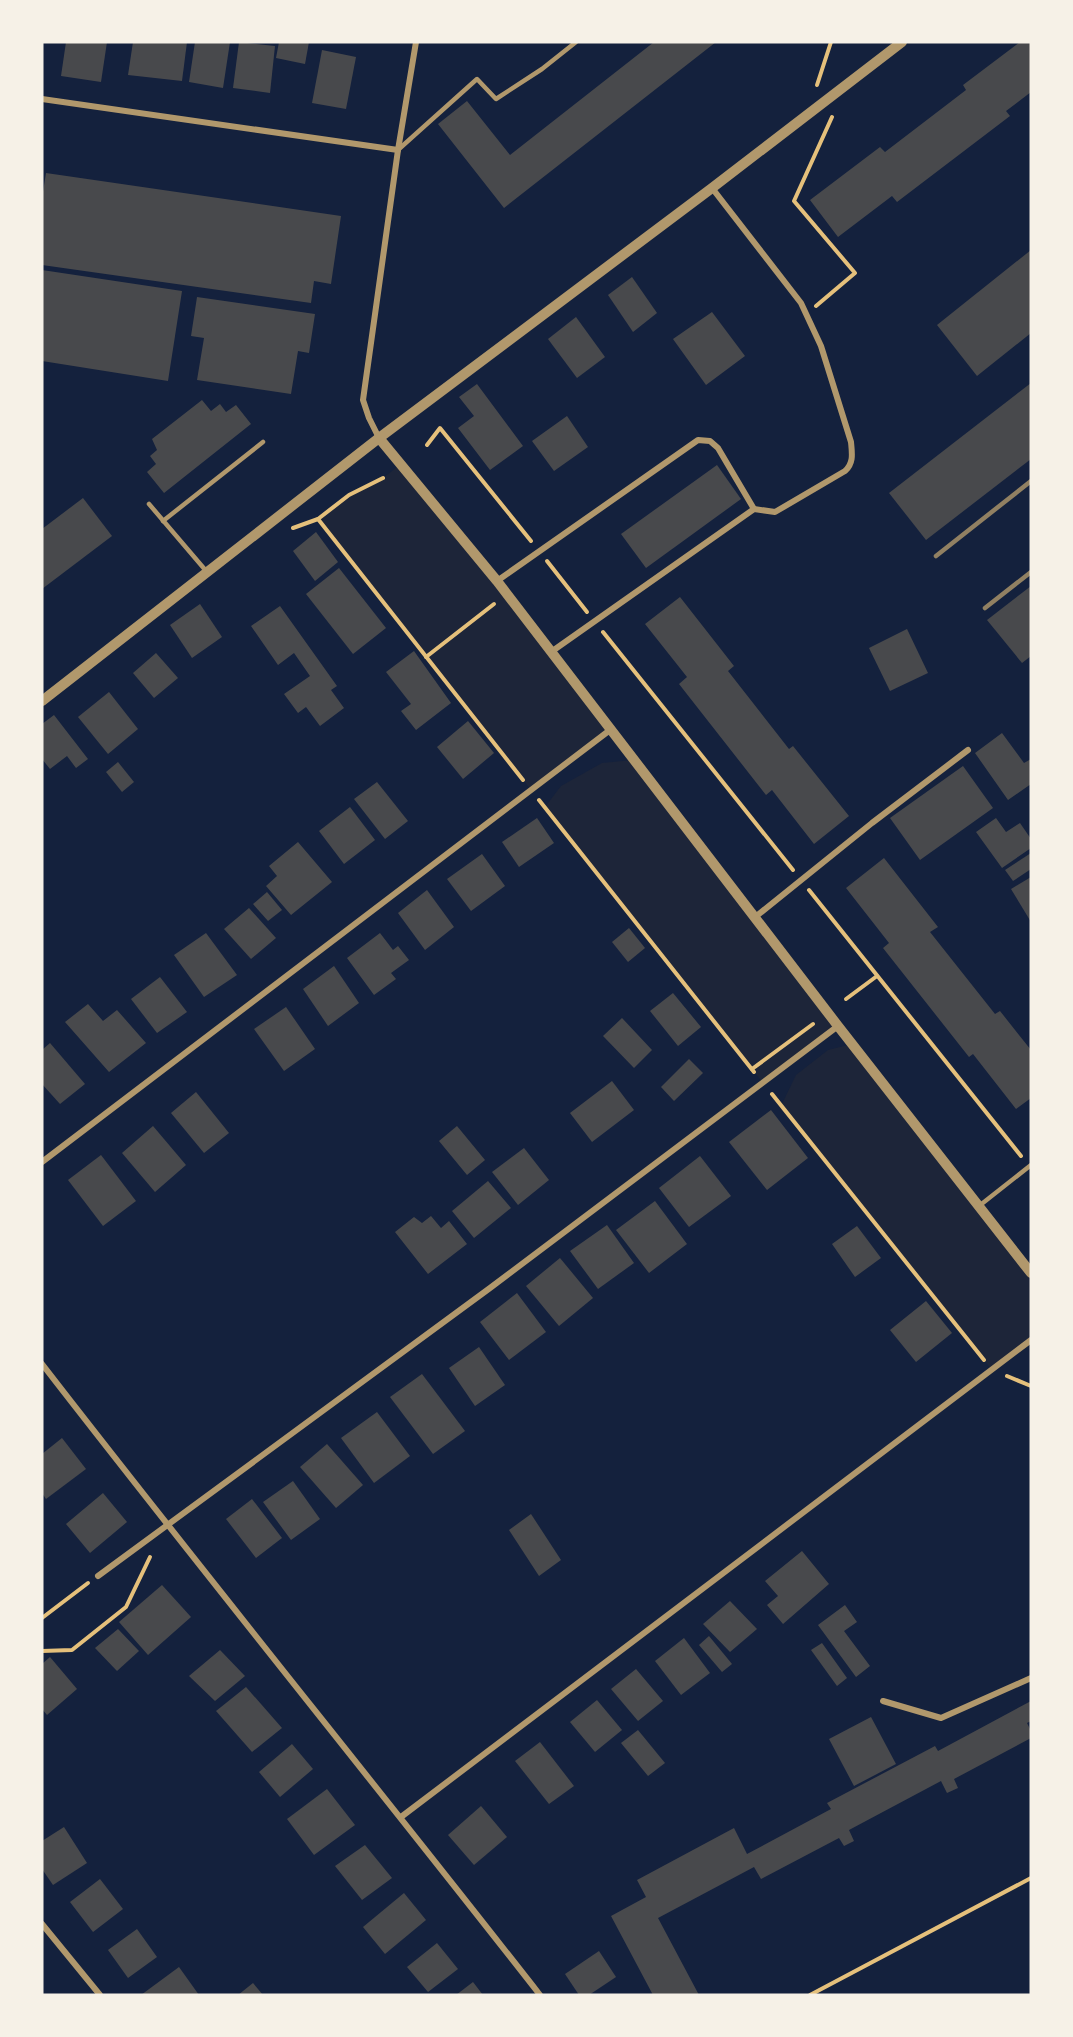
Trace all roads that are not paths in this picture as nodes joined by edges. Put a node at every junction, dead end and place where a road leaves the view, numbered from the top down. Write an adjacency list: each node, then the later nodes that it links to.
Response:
1 (417, 42): 5 (street)
2 (576, 42): 5 (lane)
3 (902, 42): 6 (street)
4 (42, 99): 5 (street)
5 (398, 150): 7 (street)
6 (712, 188): 7 (street); 10 (street)
7 (379, 438): 12 (street); 13 (street)
8 (263, 442): 11 (lane)
9 (148, 504): 11 (lane)
10 (754, 509): 13 (street); 14 (street)
11 (163, 521): 12 (lane)
12 (207, 572): 15 (street)
13 (497, 581): 14 (street)
14 (552, 652): 16 (street)
15 (42, 700)
16 (610, 730): 18 (street); 20 (street)
17 (968, 750): 18 (street)
18 (754, 918): 19 (street)
19 (838, 1026): 22 (street); 26 (street)
20 (42, 1162)
21 (1030, 1166): 22 (lane)
22 (979, 1206): 23 (street)
23 (1031, 1273)
24 (1031, 1340): 30 (street)
25 (42, 1364): 26 (street)
26 (166, 1524): 27 (street); 30 (street)
27 (98, 1576)
28 (1031, 1678): 29 (street)
29 (883, 1701)
30 (401, 1817): 33 (street)
31 (42, 1924): 32 (street)
32 (100, 1995)
33 (540, 1995)

